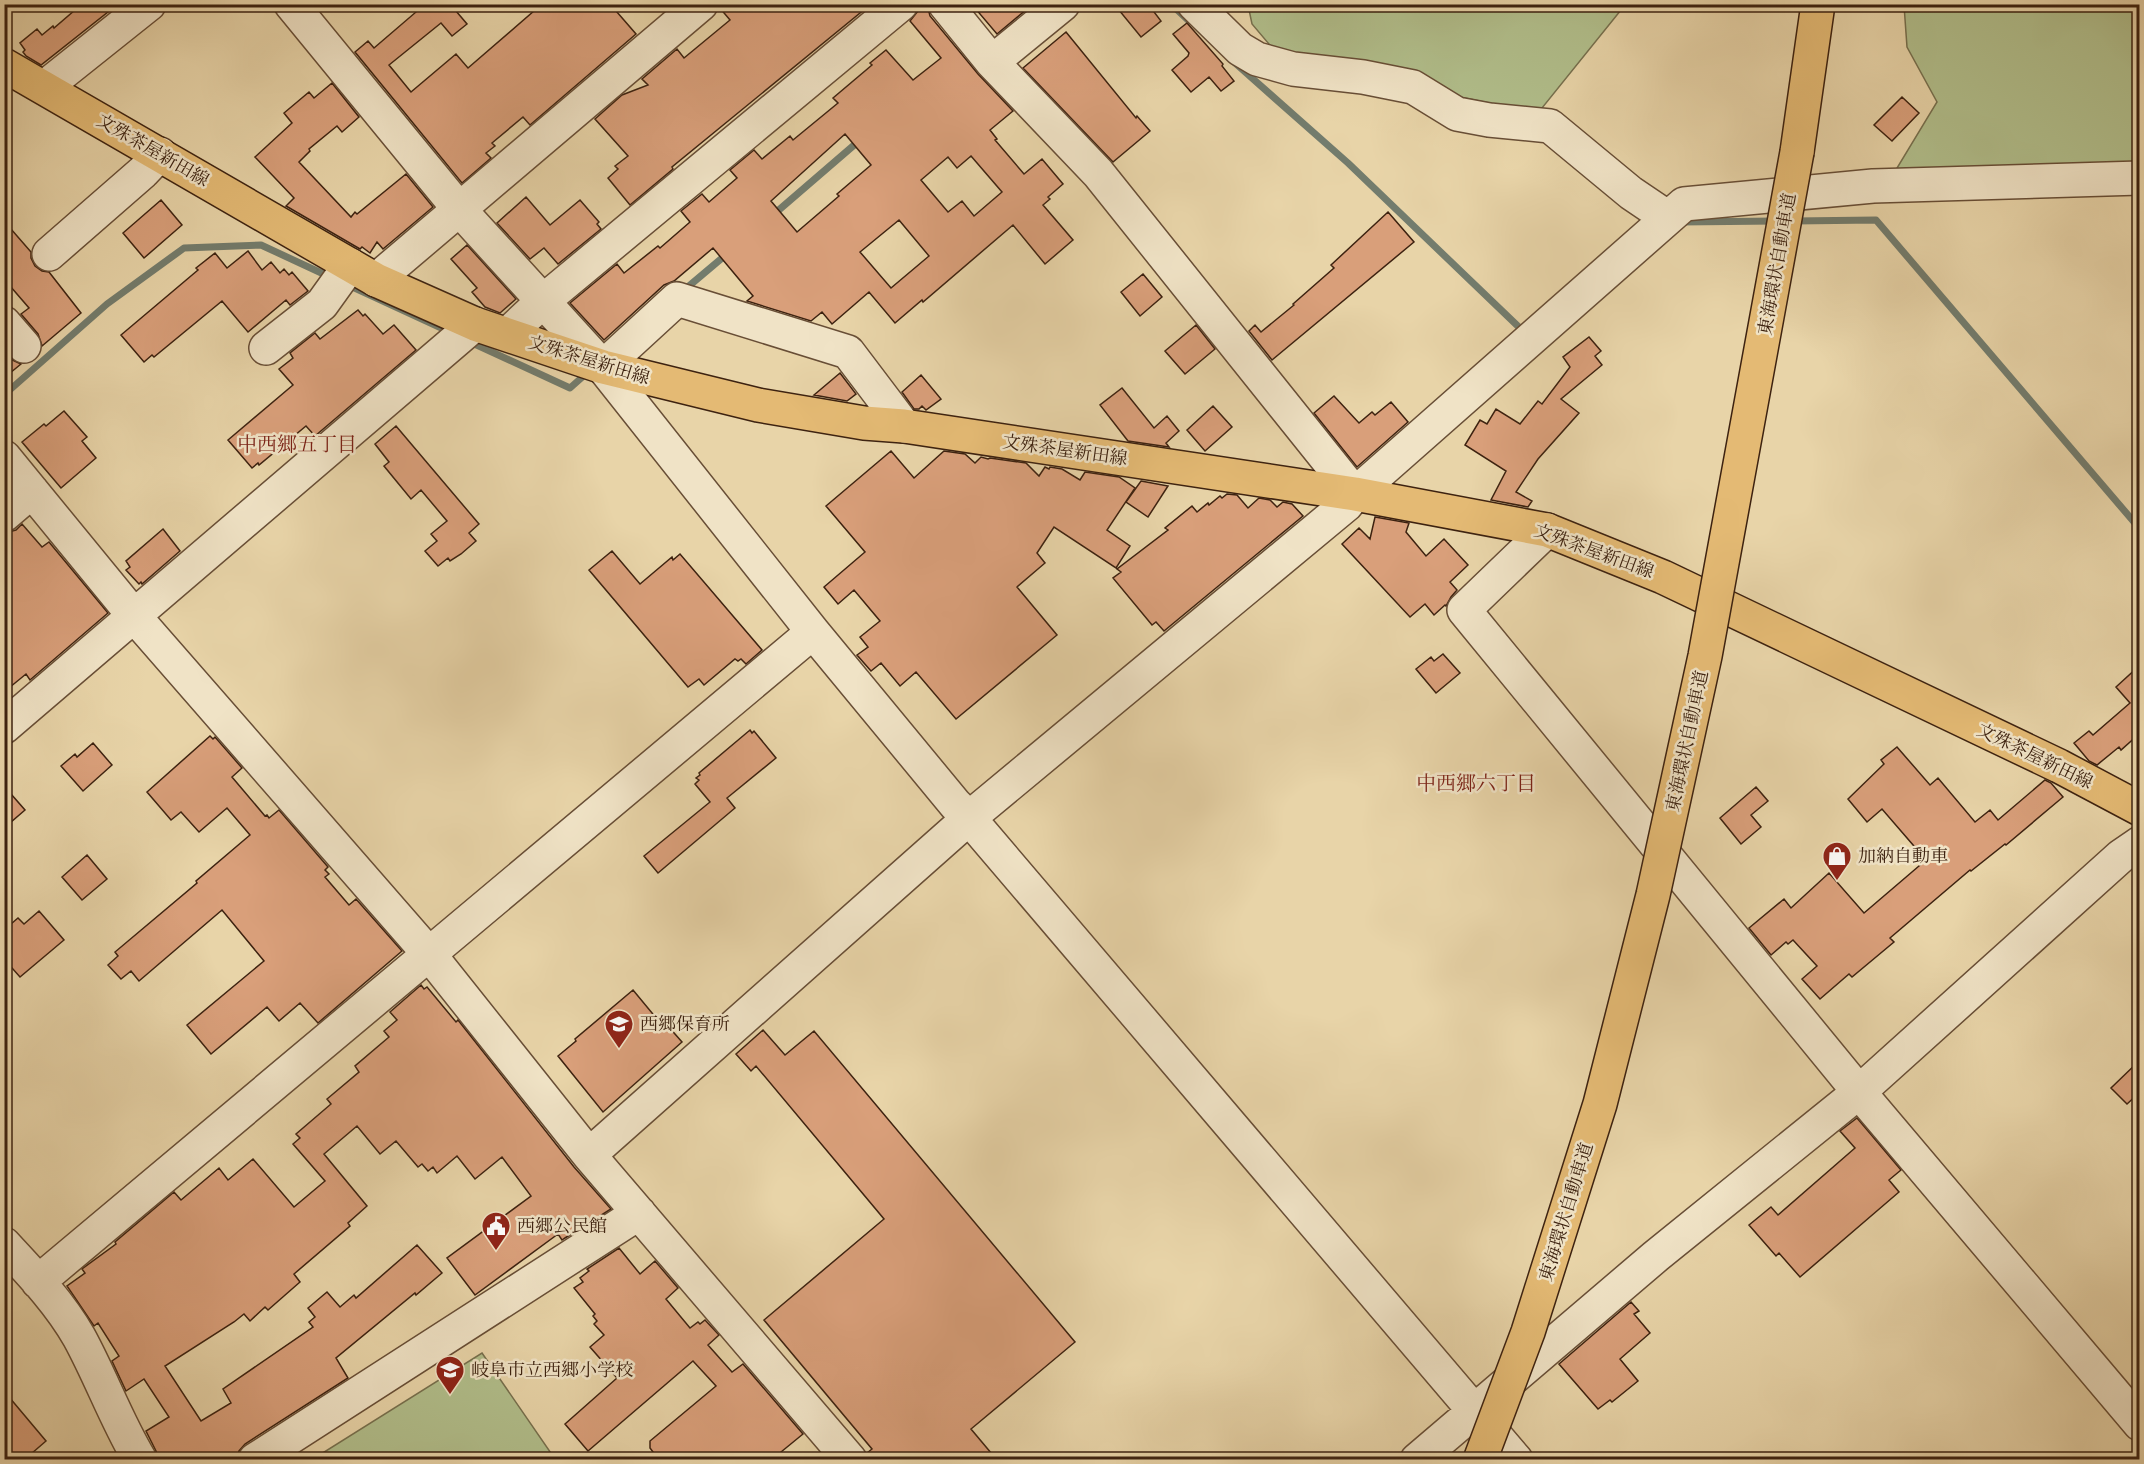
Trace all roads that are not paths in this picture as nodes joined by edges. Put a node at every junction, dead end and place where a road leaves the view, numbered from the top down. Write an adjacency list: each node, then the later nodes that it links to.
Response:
1 (149, 4): 11 (street)
2 (291, 4): 14 (street)
3 (701, 4): 14 (street)
4 (901, 4): 18 (street)
5 (945, 4): 9 (street)
6 (1063, 4): 9 (street)
7 (1194, 4): 15 (street)
8 (1818, 4): 47 (main road, 東海環状自動車道, bridge)
9 (992, 62): 26 (street)
10 (5, 65): 11 (main road, 文殊茶屋新田線)
11 (45, 87): 12 (main road, 文殊茶屋新田線)
12 (160, 154): 16 (street); 17 (main road, 文殊茶屋新田線)
13 (2139, 179): 15 (street)
14 (459, 209): 17 (street); 18 (street)
15 (1668, 218): 26 (street)
16 (49, 254)
17 (363, 272): 19 (main road, 文殊茶屋新田線); 21 (street)
18 (542, 302): 20 (street); 22 (street)
19 (475, 324): 20 (main road, 文殊茶屋新田線); 29 (street)
20 (508, 334): 22 (main road, 文殊茶屋新田線)
21 (266, 348)
22 (603, 367): 23 (main road, 文殊茶屋新田線); 23 (street); 30 (street)
23 (904, 426): 26 (main road, 文殊茶屋新田線)
24 (4, 457): 25 (street)
25 (32, 491): 27 (street); 29 (street)
26 (1355, 494): 28 (main road, 文殊茶屋新田線); 33 (street)
27 (4, 515)
28 (1547, 530): 32 (main road, 文殊茶屋新田線); 36 (street)
29 (135, 617): 31 (street); 35 (street)
30 (813, 632): 33 (street); 35 (street)
31 (4, 727)
32 (2139, 809)
33 (969, 818): 37 (street); 41 (street)
34 (2139, 843): 36 (street)
35 (429, 954): 37 (street); 40 (street)
36 (1858, 1092): 41 (street); 42 (street)
37 (589, 1155): 38 (street)
38 (639, 1213): 44 (street); 45 (street)
39 (4, 1244): 40 (street)
40 (38, 1282): 43 (street)
41 (1475, 1410): 46 (street); 48 (street)
42 (2139, 1424)
43 (140, 1460)
44 (255, 1460)
45 (850, 1460)
46 (1417, 1460)
47 (1480, 1460)
48 (1516, 1460)

